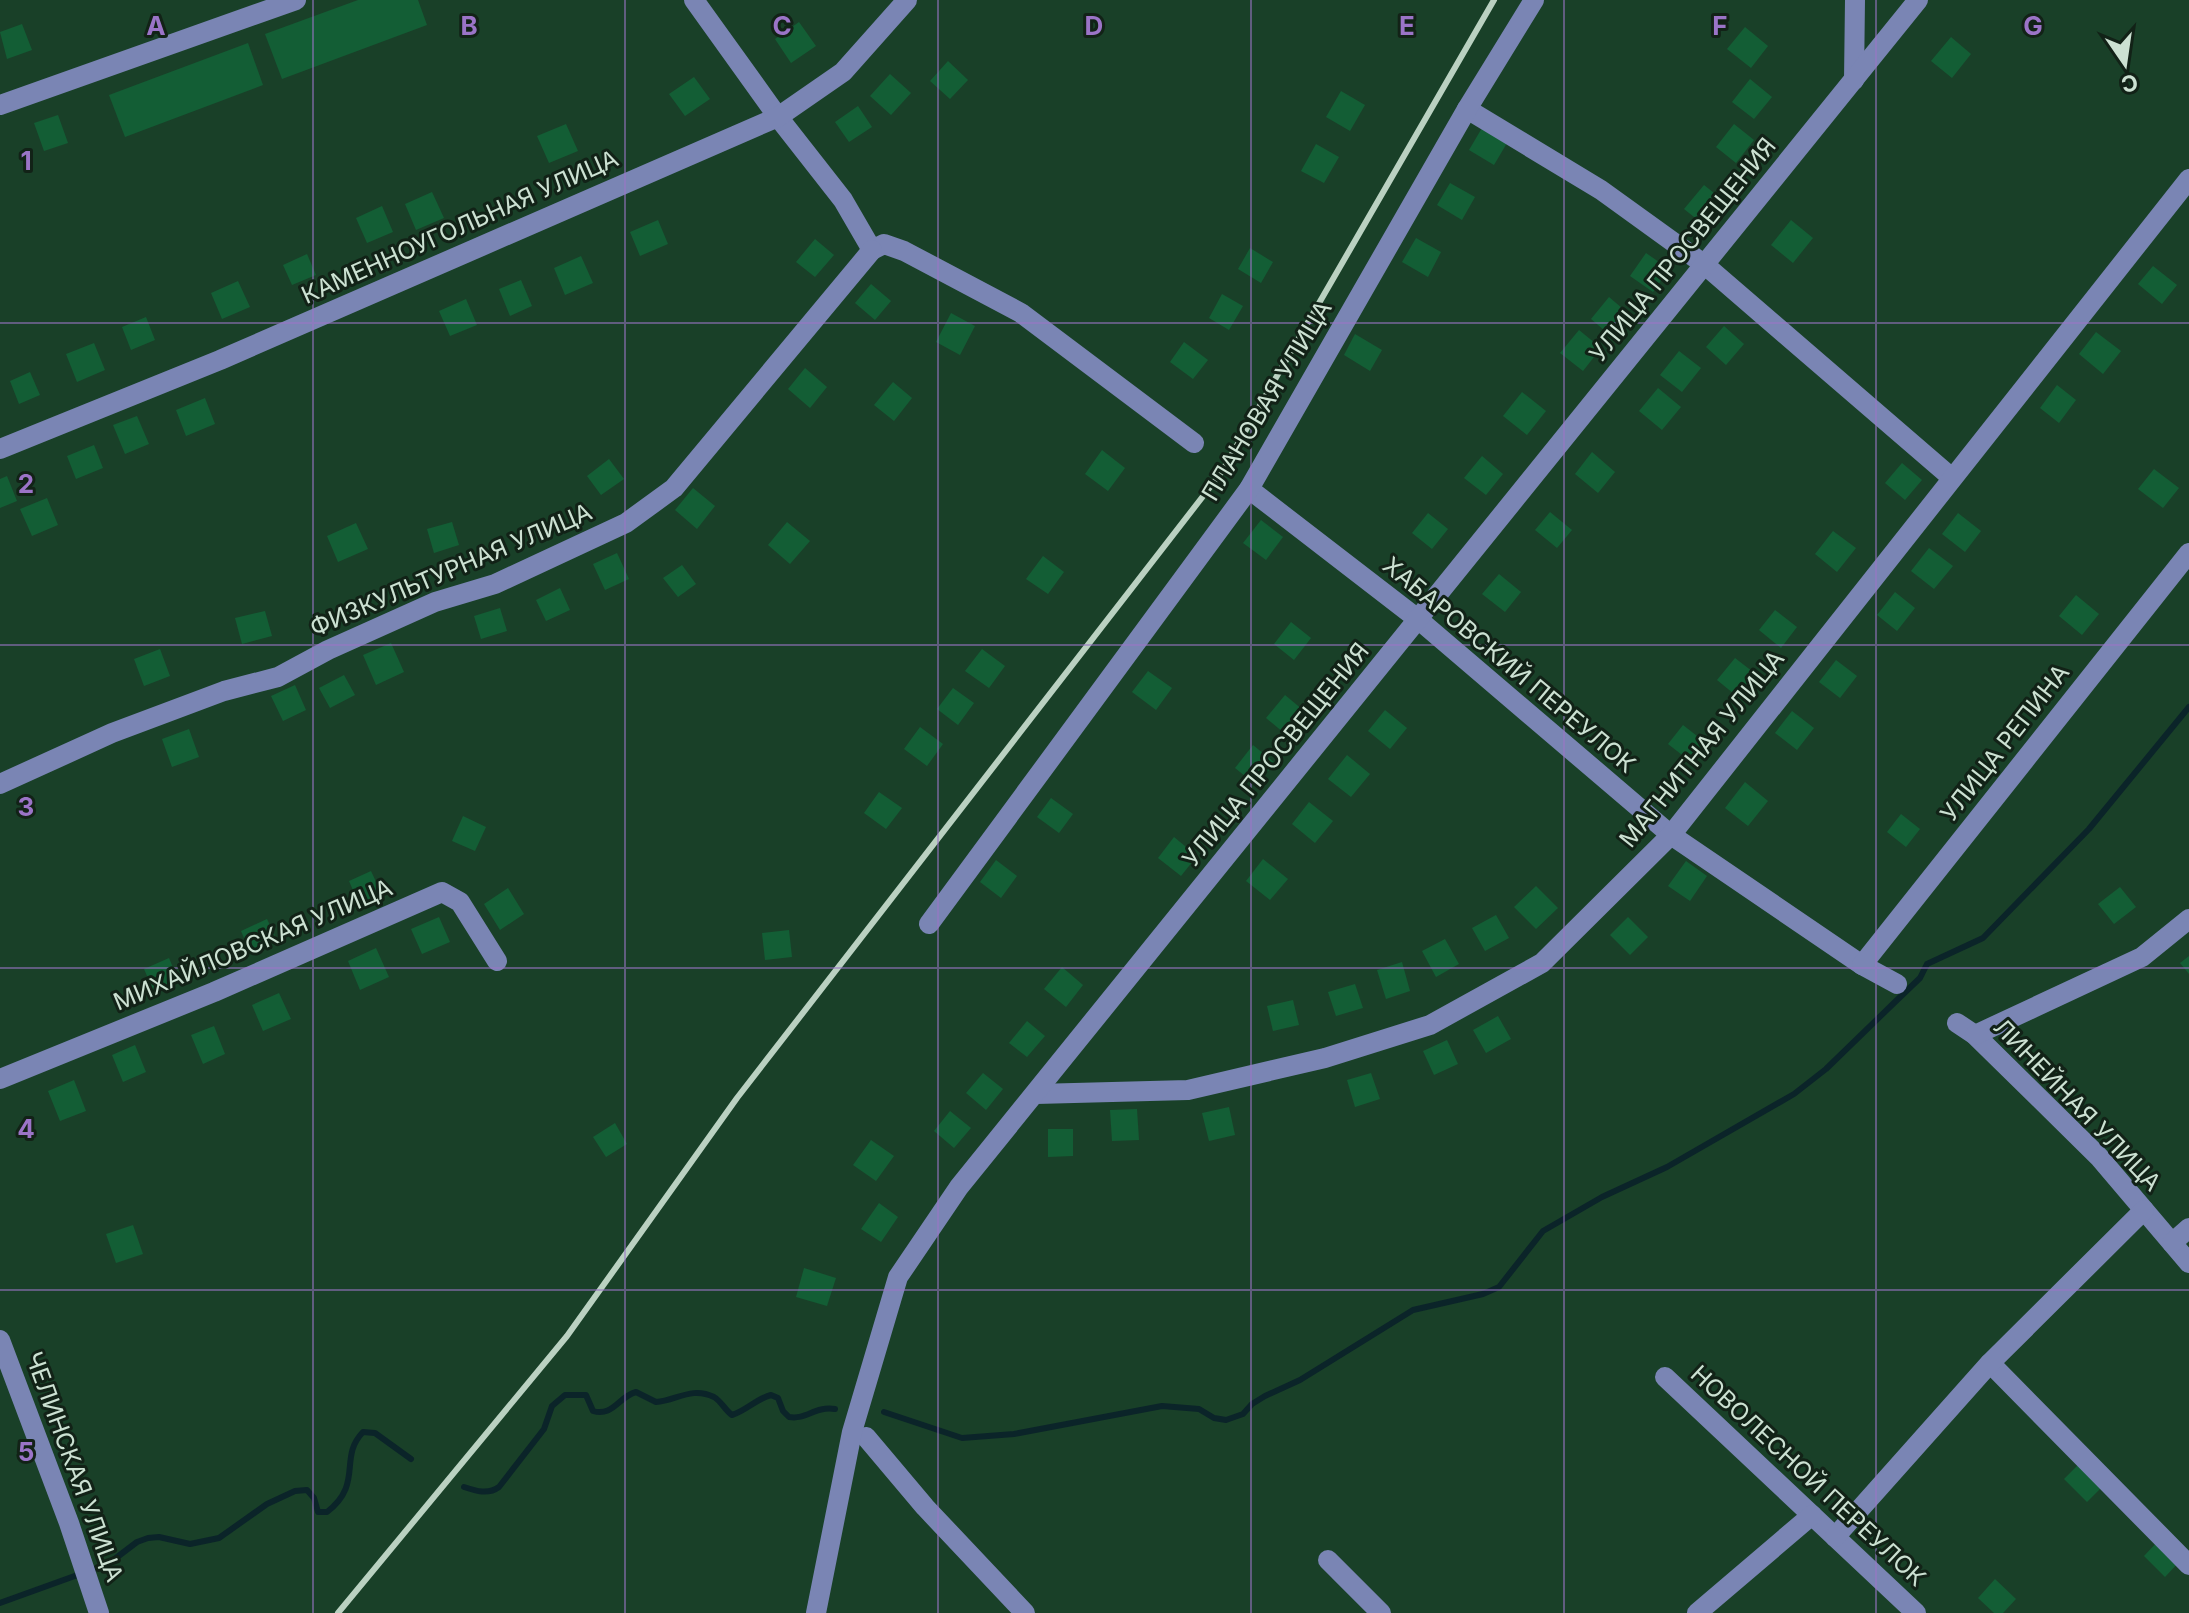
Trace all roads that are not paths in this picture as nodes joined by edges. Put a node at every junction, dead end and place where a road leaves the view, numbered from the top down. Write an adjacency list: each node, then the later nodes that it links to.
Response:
1 (296, 0): 8 (street)
2 (694, 0): 10 (street)
3 (907, 0): 10 (street, КАМЕННОУГОЛЬНАЯ УЛИЦА)
4 (1534, 0): 9 (street, ПЛАНОВАЯ УЛИЦА)
5 (1855, 0): 7 (street)
6 (1918, 0): 7 (street, УЛИЦА ПРОСВЕЩЕНИЯ)
7 (1854, 80): 13 (street, УЛИЦА ПРОСВЕЩЕНИЯ)
8 (0, 105)
9 (1467, 109): 13 (street); 17 (street, ПЛАНОВАЯ УЛИЦА)
10 (778, 117): 12 (street); 15 (street, КАМЕННОУГОЛЬНАЯ УЛИЦА)
11 (2189, 179): 16 (street, МАГНИТНАЯ УЛИЦА)
12 (872, 250): 14 (street); 20 (street, ФИЗКУЛЬТУРНАЯ УЛИЦА)
13 (1705, 265): 16 (street); 19 (street, УЛИЦА ПРОСВЕЩЕНИЯ)
14 (1194, 443)
15 (0, 449)
16 (1952, 478): 21 (street, МАГНИТНАЯ УЛИЦА)
17 (1249, 489): 19 (street, ХАБАРОВСКИЙ ПЕРЕУЛОК); 23 (street, ПЛАНОВАЯ УЛИЦА)
18 (2189, 553): 25 (street, УЛИЦА РЕПИНА)
19 (1419, 620): 21 (street, ХАБАРОВСКИЙ ПЕРЕУЛОК); 30 (street, УЛИЦА ПРОСВЕЩЕНИЯ)
20 (0, 784)
21 (1671, 835): 25 (street, ХАБАРОВСКИЙ ПЕРЕУЛОК); 30 (street, МАГНИТНАЯ УЛИЦА)
22 (2189, 919): 28 (street)
23 (929, 924)
24 (497, 961): 29 (street, МИХАЙЛОВСКАЯ УЛИЦА)
25 (1862, 965): 26 (street, ХАБАРОВСКИЙ ПЕРЕУЛОК)
26 (1897, 984)
27 (1957, 1023): 28 (street, ЛИНЕЙНАЯ УЛИЦА)
28 (1975, 1035): 31 (street, ЛИНЕЙНАЯ УЛИЦА)
29 (0, 1079)
30 (1036, 1094): 44 (street, УЛИЦА ПРОСВЕЩЕНИЯ)
31 (2144, 1210): 33 (street, ЛИНЕЙНАЯ УЛИЦА); 36 (street)
32 (2189, 1228): 33 (street)
33 (2172, 1243): 34 (street, ЛИНЕЙНАЯ УЛИЦА)
34 (2189, 1263)
35 (0, 1340): 43 (street, ЧЕЛИНСКАЯ УЛИЦА)
36 (1990, 1363): 40 (street); 42 (street)
37 (1665, 1377): 39 (street, НОВОЛЕСНОЙ ПЕРЕУЛОК)
38 (866, 1437): 45 (street)
39 (1812, 1515): 40 (street, НОВОЛЕСНОЙ ПЕРЕУЛОК); 47 (street)
40 (1835, 1537): 48 (street, НОВОЛЕСНОЙ ПЕРЕУЛОК)
41 (1328, 1560): 46 (street)
42 (2189, 1565)
43 (99, 1613)
44 (816, 1613)
45 (1025, 1613)
46 (1381, 1613)
47 (1697, 1613)
48 (1916, 1613)

